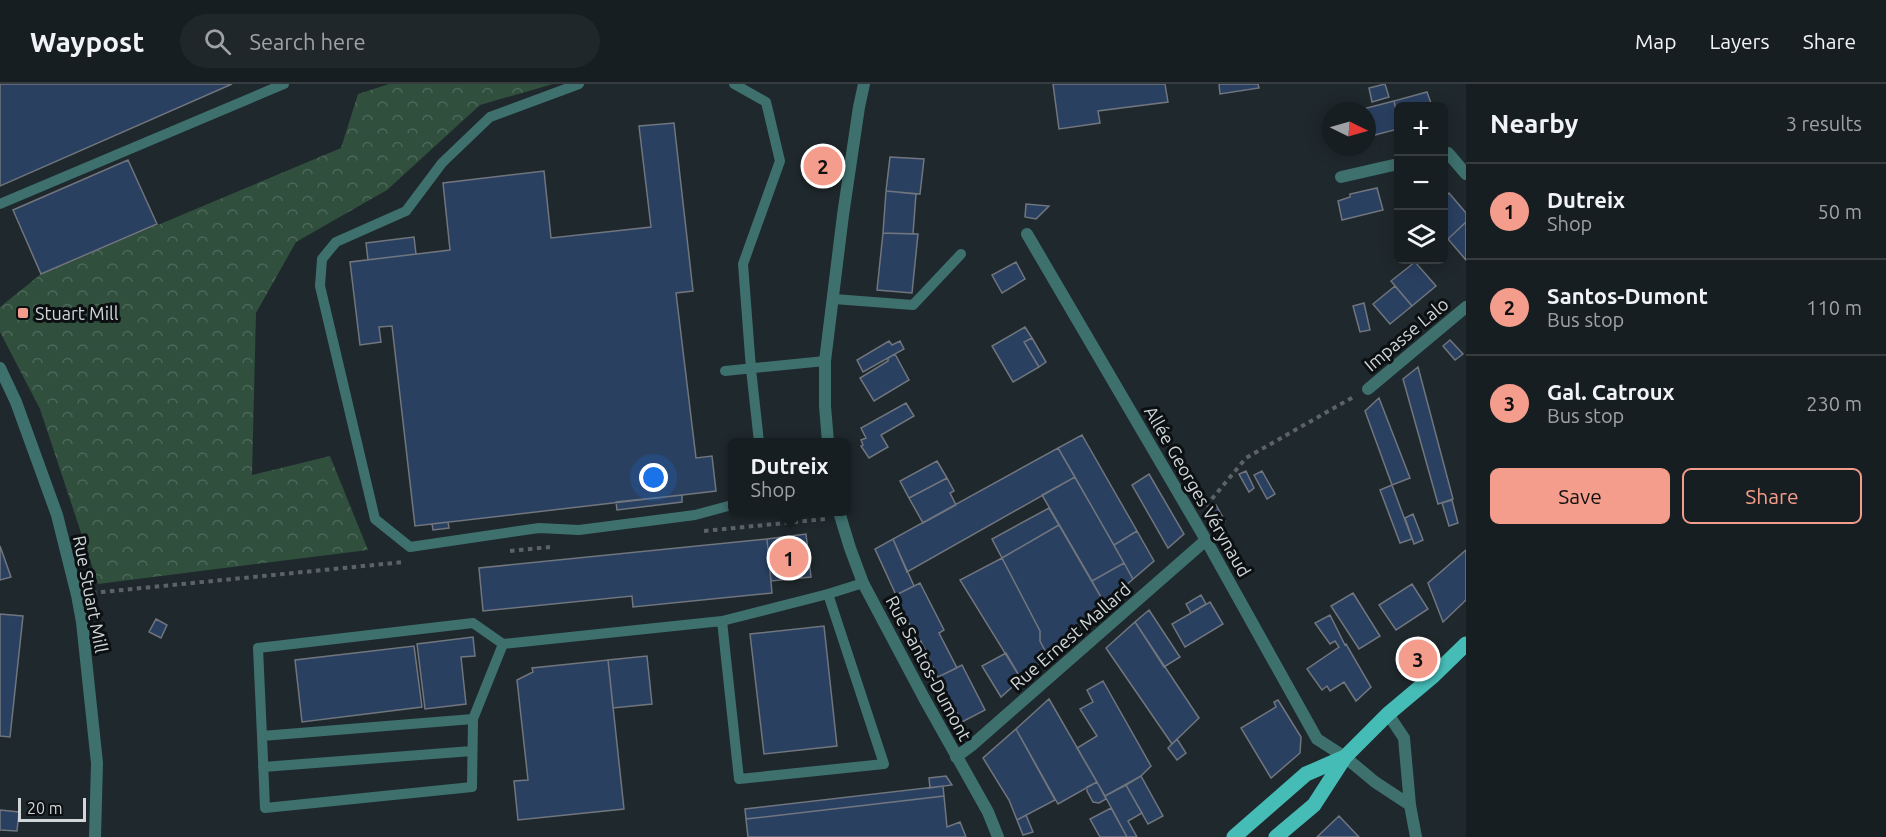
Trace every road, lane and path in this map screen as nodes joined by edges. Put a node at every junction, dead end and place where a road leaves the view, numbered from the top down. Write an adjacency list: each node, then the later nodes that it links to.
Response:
1 (285, 84): 9 (lane)
2 (579, 84): 21 (lane)
3 (734, 84): 16 (lane)
4 (864, 84): 12 (street)
5 (1448, 153): 7 (street)
6 (1394, 165): 8 (street)
7 (1466, 174)
8 (1341, 177)
9 (0, 204)
10 (1027, 234): 23 (street, Allée Georges Vérynaud)
11 (961, 254): 12 (lane)
12 (834, 299): 14 (street)
13 (1466, 307): 18 (street, Impasse Lalo)
14 (825, 361): 16 (lane); 20 (street)
15 (0, 368): 38 (street, Rue Stuart Mill)
16 (751, 369): 17 (lane); 19 (lane)
17 (725, 372)
18 (1368, 389): 23 (path)
19 (759, 438)
20 (828, 438)
21 (728, 506)
22 (840, 516): 25 (street, Rue Santos-Dumont)
23 (1195, 521): 24 (street, Allée Georges Vérynaud)
24 (1206, 540): 34 (street, Rue Ernest Mallard); 35 (street, Allée Georges Vérynaud)
25 (863, 582): 26 (lane); 34 (street, Rue Santos-Dumont)
26 (828, 594): 27 (lane); 27 (lane)
27 (722, 621): 28 (lane)
28 (503, 644): 31 (lane); 32 (lane)
29 (1466, 644): 30 (main road)
30 (1388, 714): 35 (main road); 37 (street)
31 (473, 719): 32 (lane); 33 (lane)
32 (262, 736): 36 (lane)
33 (472, 751): 36 (lane); 36 (lane)
34 (956, 757): 39 (street, Rue Santos-Dumont)
35 (1345, 757): 37 (street, Allée Georges Vérynaud); 40 (main road); 41 (main road)
36 (263, 767)
37 (1410, 805): 42 (street)
38 (95, 837)
39 (998, 837)
40 (1234, 837)
41 (1276, 837)
42 (1416, 837)

